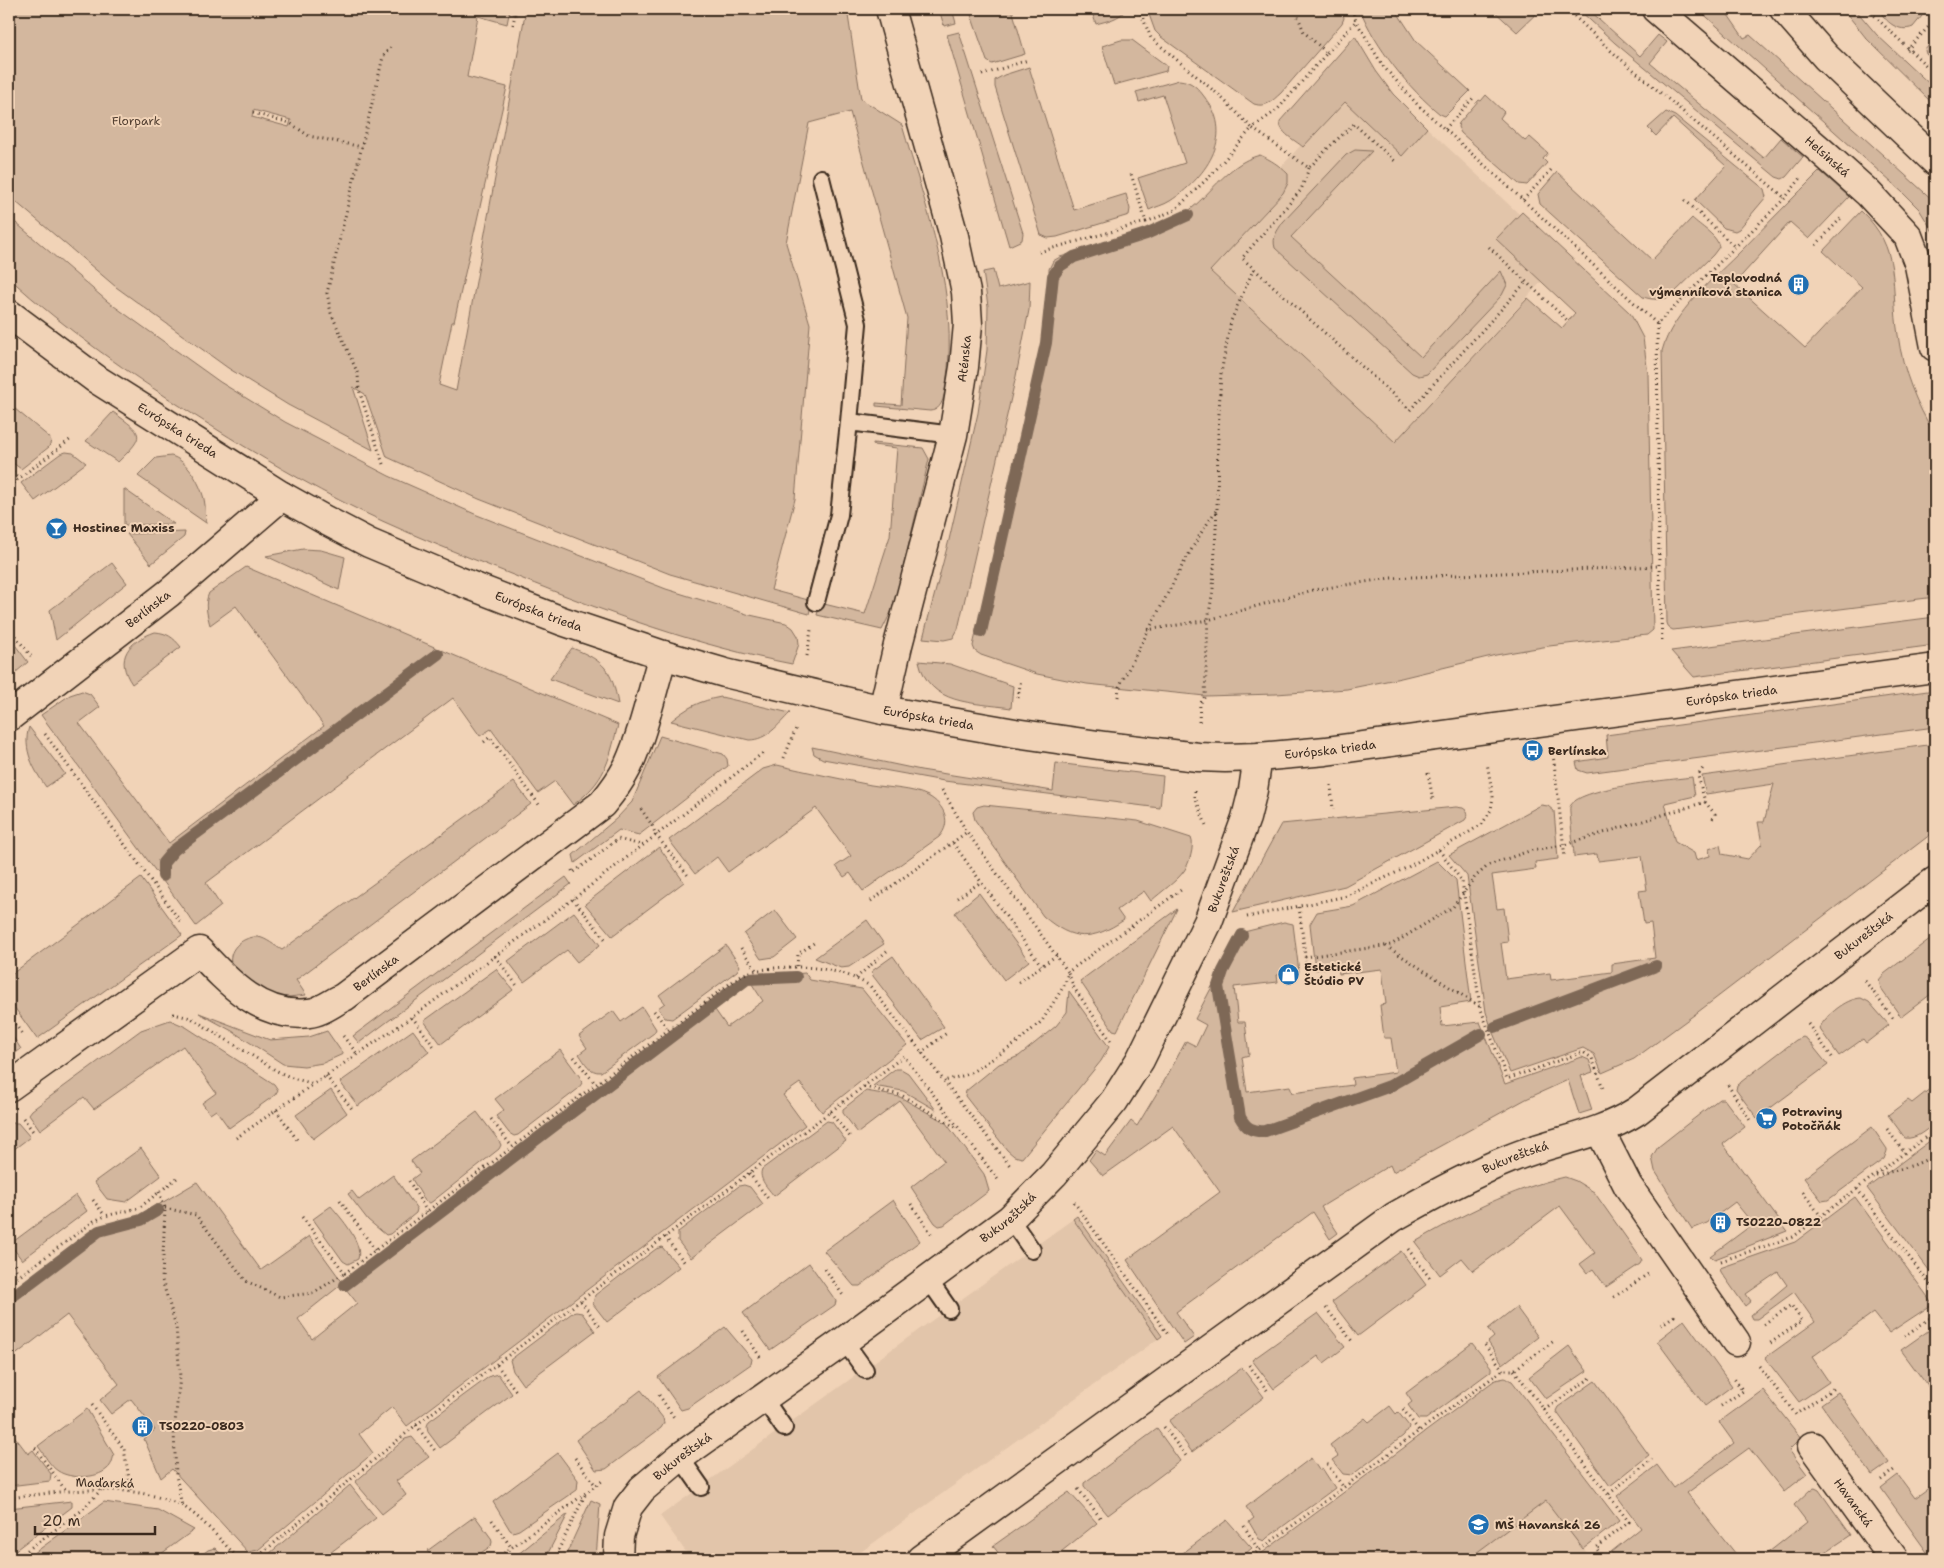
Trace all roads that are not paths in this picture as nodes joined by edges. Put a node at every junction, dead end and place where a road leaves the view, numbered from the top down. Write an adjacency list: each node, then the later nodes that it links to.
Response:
1 (890, 9): 9 (street, Aténska)
2 (1656, 9): 7 (street, Helsinská)
3 (1784, 9): 4 (street)
4 (1935, 161)
5 (822, 178): 8 (lane)
6 (9, 314): 10 (street, Európska trieda)
7 (1935, 347)
8 (849, 422): 9 (lane); 11 (lane)
9 (953, 435): 14 (street, Aténska)
10 (282, 496): 12 (street, Európska trieda); 15 (street, Berlínska)
11 (816, 602)
12 (663, 655): 14 (street, Európska trieda); 18 (street, Berlínska)
13 (1935, 668): 16 (street, Európska trieda)
14 (883, 710): 16 (street, Európska trieda)
15 (16, 711)
16 (1258, 757): 20 (street, Bukureštská)
17 (1935, 881): 19 (street, Bukureštská)
18 (13, 1099)
19 (1610, 1126): 25 (street); 33 (street, Bukureštská)
20 (1010, 1220): 21 (lane); 22 (street, Bukureštská)
21 (1032, 1250)
22 (928, 1279): 23 (lane); 24 (street, Bukureštská)
23 (949, 1309)
24 (844, 1341): 26 (lane); 27 (street, Bukureštská)
25 (1736, 1342)
26 (865, 1370)
27 (764, 1399): 28 (lane); 30 (street, Bukureštská)
28 (784, 1428)
29 (1812, 1446): 34 (street, Havanská)
30 (680, 1457): 31 (lane); 32 (street, Bukureštská)
31 (701, 1487)
32 (618, 1559)
33 (920, 1559)
34 (1894, 1559)

